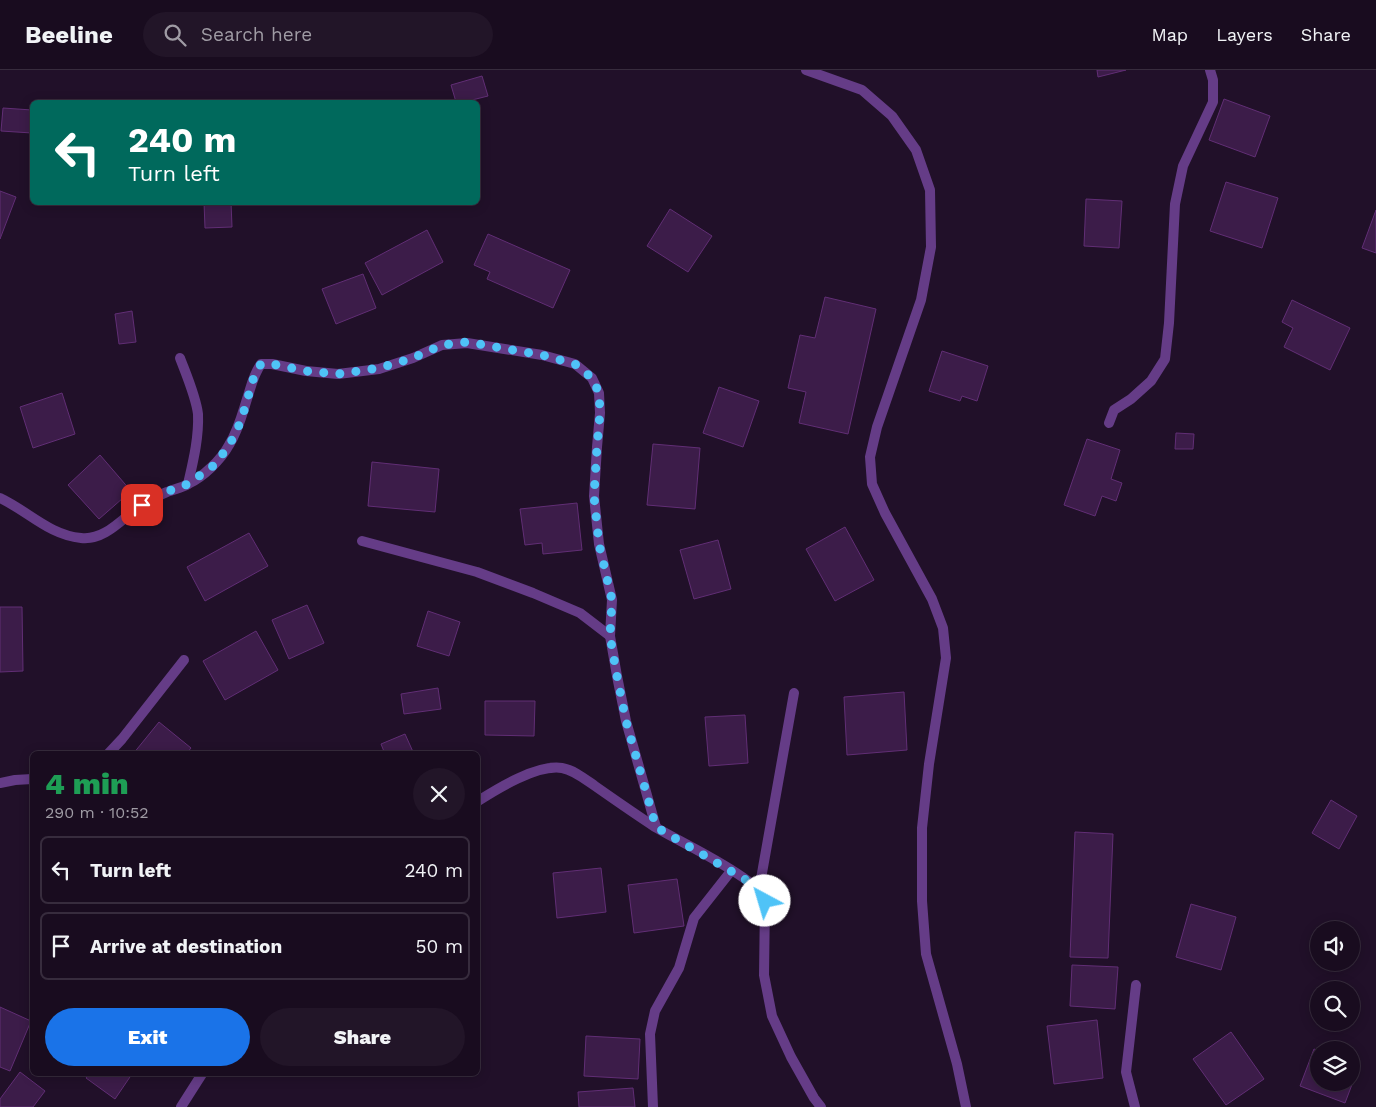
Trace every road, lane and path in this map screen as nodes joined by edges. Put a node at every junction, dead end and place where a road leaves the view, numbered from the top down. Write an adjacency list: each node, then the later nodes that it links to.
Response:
1 (806, 70): 23 (street)
2 (1210, 70): 4 (street)
3 (180, 358): 5 (street)
4 (1109, 423)
5 (188, 484): 6 (street); 8 (street)
6 (0, 498)
7 (362, 541): 8 (street)
8 (610, 636): 15 (street)
9 (184, 660): 11 (street)
10 (794, 693): 17 (street)
11 (111, 751)
12 (30, 779): 13 (street)
13 (0, 783)
14 (480, 800): 15 (street)
15 (656, 827): 16 (street)
16 (731, 871): 17 (street); 21 (street)
17 (759, 890): 22 (street)
18 (1136, 985): 24 (street)
19 (201, 1076): 20 (street)
20 (181, 1107)
21 (653, 1107)
22 (821, 1107)
23 (966, 1107)
24 (1135, 1107)

